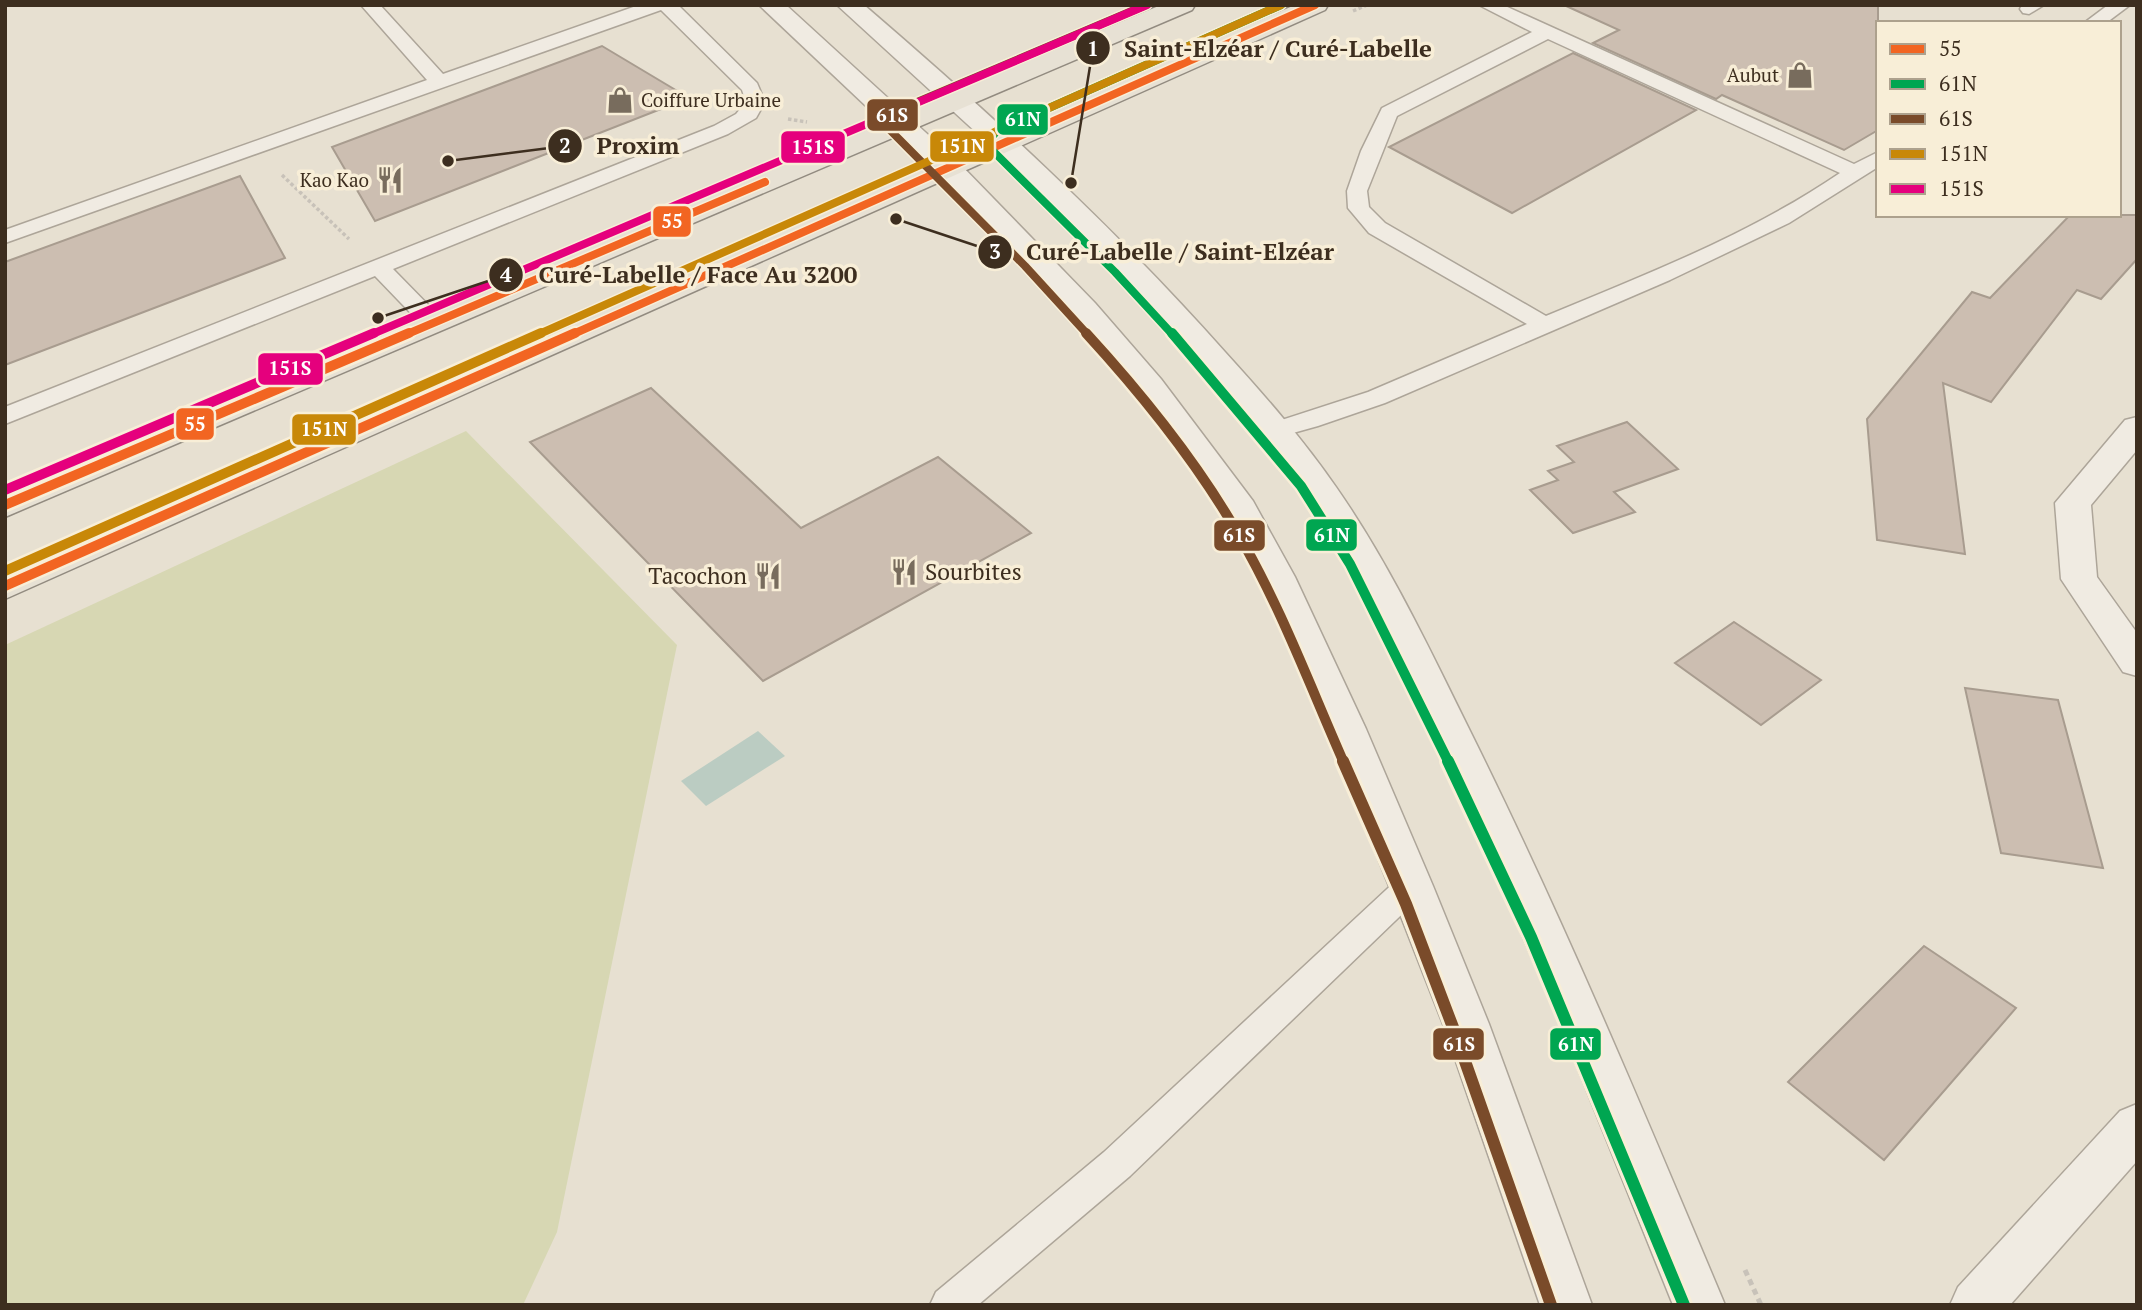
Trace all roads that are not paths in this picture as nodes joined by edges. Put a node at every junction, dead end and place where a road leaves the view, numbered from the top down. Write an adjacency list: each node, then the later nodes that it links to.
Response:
1 (370, 5): 12 (lane)
2 (657, 5): 12 (lane)
3 (667, 5): 20 (lane)
4 (771, 5): 14 (street)
5 (849, 5): 13 (street)
6 (1183, 5): 13 (main road)
7 (1315, 5): 15 (main road)
8 (2121, 5): 10 (lane)
9 (1493, 6): 11 (lane)
10 (2096, 21)
11 (1548, 32): 18 (lane); 22 (lane)
12 (439, 82): 19 (lane)
13 (957, 100): 14 (main road); 15 (street)
14 (901, 124): 17 (street); 21 (main road)
15 (1003, 144): 17 (main road); 25 (street)
16 (1876, 159): 18 (lane)
17 (949, 169): 27 (main road); 29 (street)
18 (1854, 172): 22 (lane)
19 (5, 237)
20 (379, 267): 21 (lane); 23 (lane)
21 (433, 323): 26 (main road)
22 (1545, 325): 25 (lane)
23 (5, 416)
24 (2137, 428): 28 (street)
25 (1275, 430): 33 (street)
26 (5, 505)
27 (5, 586)
28 (2137, 662)
29 (1411, 886): 31 (lane); 32 (street)
30 (2137, 1126): 34 (street)
31 (949, 1305)
32 (1566, 1305)
33 (1699, 1305)
34 (1976, 1305)

